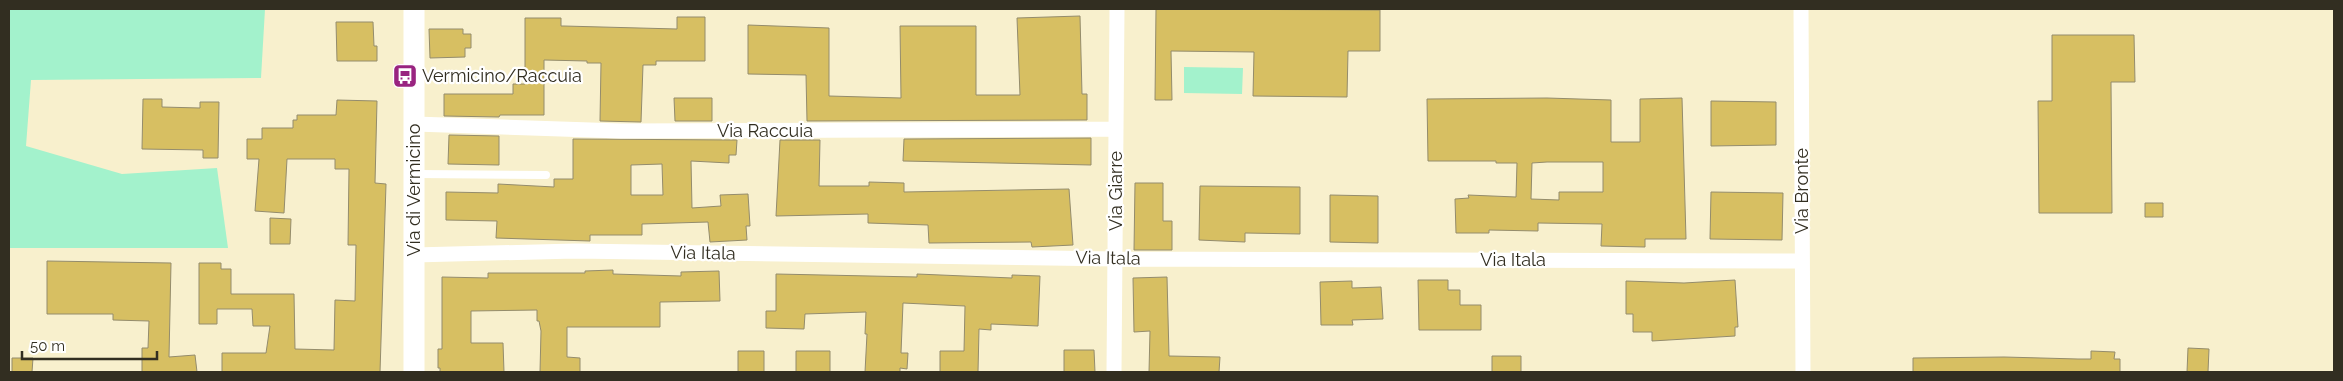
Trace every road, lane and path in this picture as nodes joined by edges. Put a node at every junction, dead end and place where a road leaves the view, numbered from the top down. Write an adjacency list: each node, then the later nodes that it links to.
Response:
1 (414, 9): 4 (main road, Via di Vermicino)
2 (1117, 9): 5 (street, Via Giarre)
3 (1801, 9): 10 (street, Via Bronte)
4 (414, 124): 5 (street, Via Raccuia); 6 (main road, Via di Vermicino)
5 (1116, 129): 9 (street, Via Giarre)
6 (414, 174): 7 (lane); 8 (main road, Via di Vermicino)
7 (546, 175)
8 (414, 255): 9 (street, Via Itala); 11 (main road, Via di Vermicino)
9 (1116, 258): 10 (street, Via Itala); 12 (street, Via Giarre)
10 (1802, 261): 13 (street, Via Bronte)
11 (414, 372)
12 (1114, 372)
13 (1802, 372)

